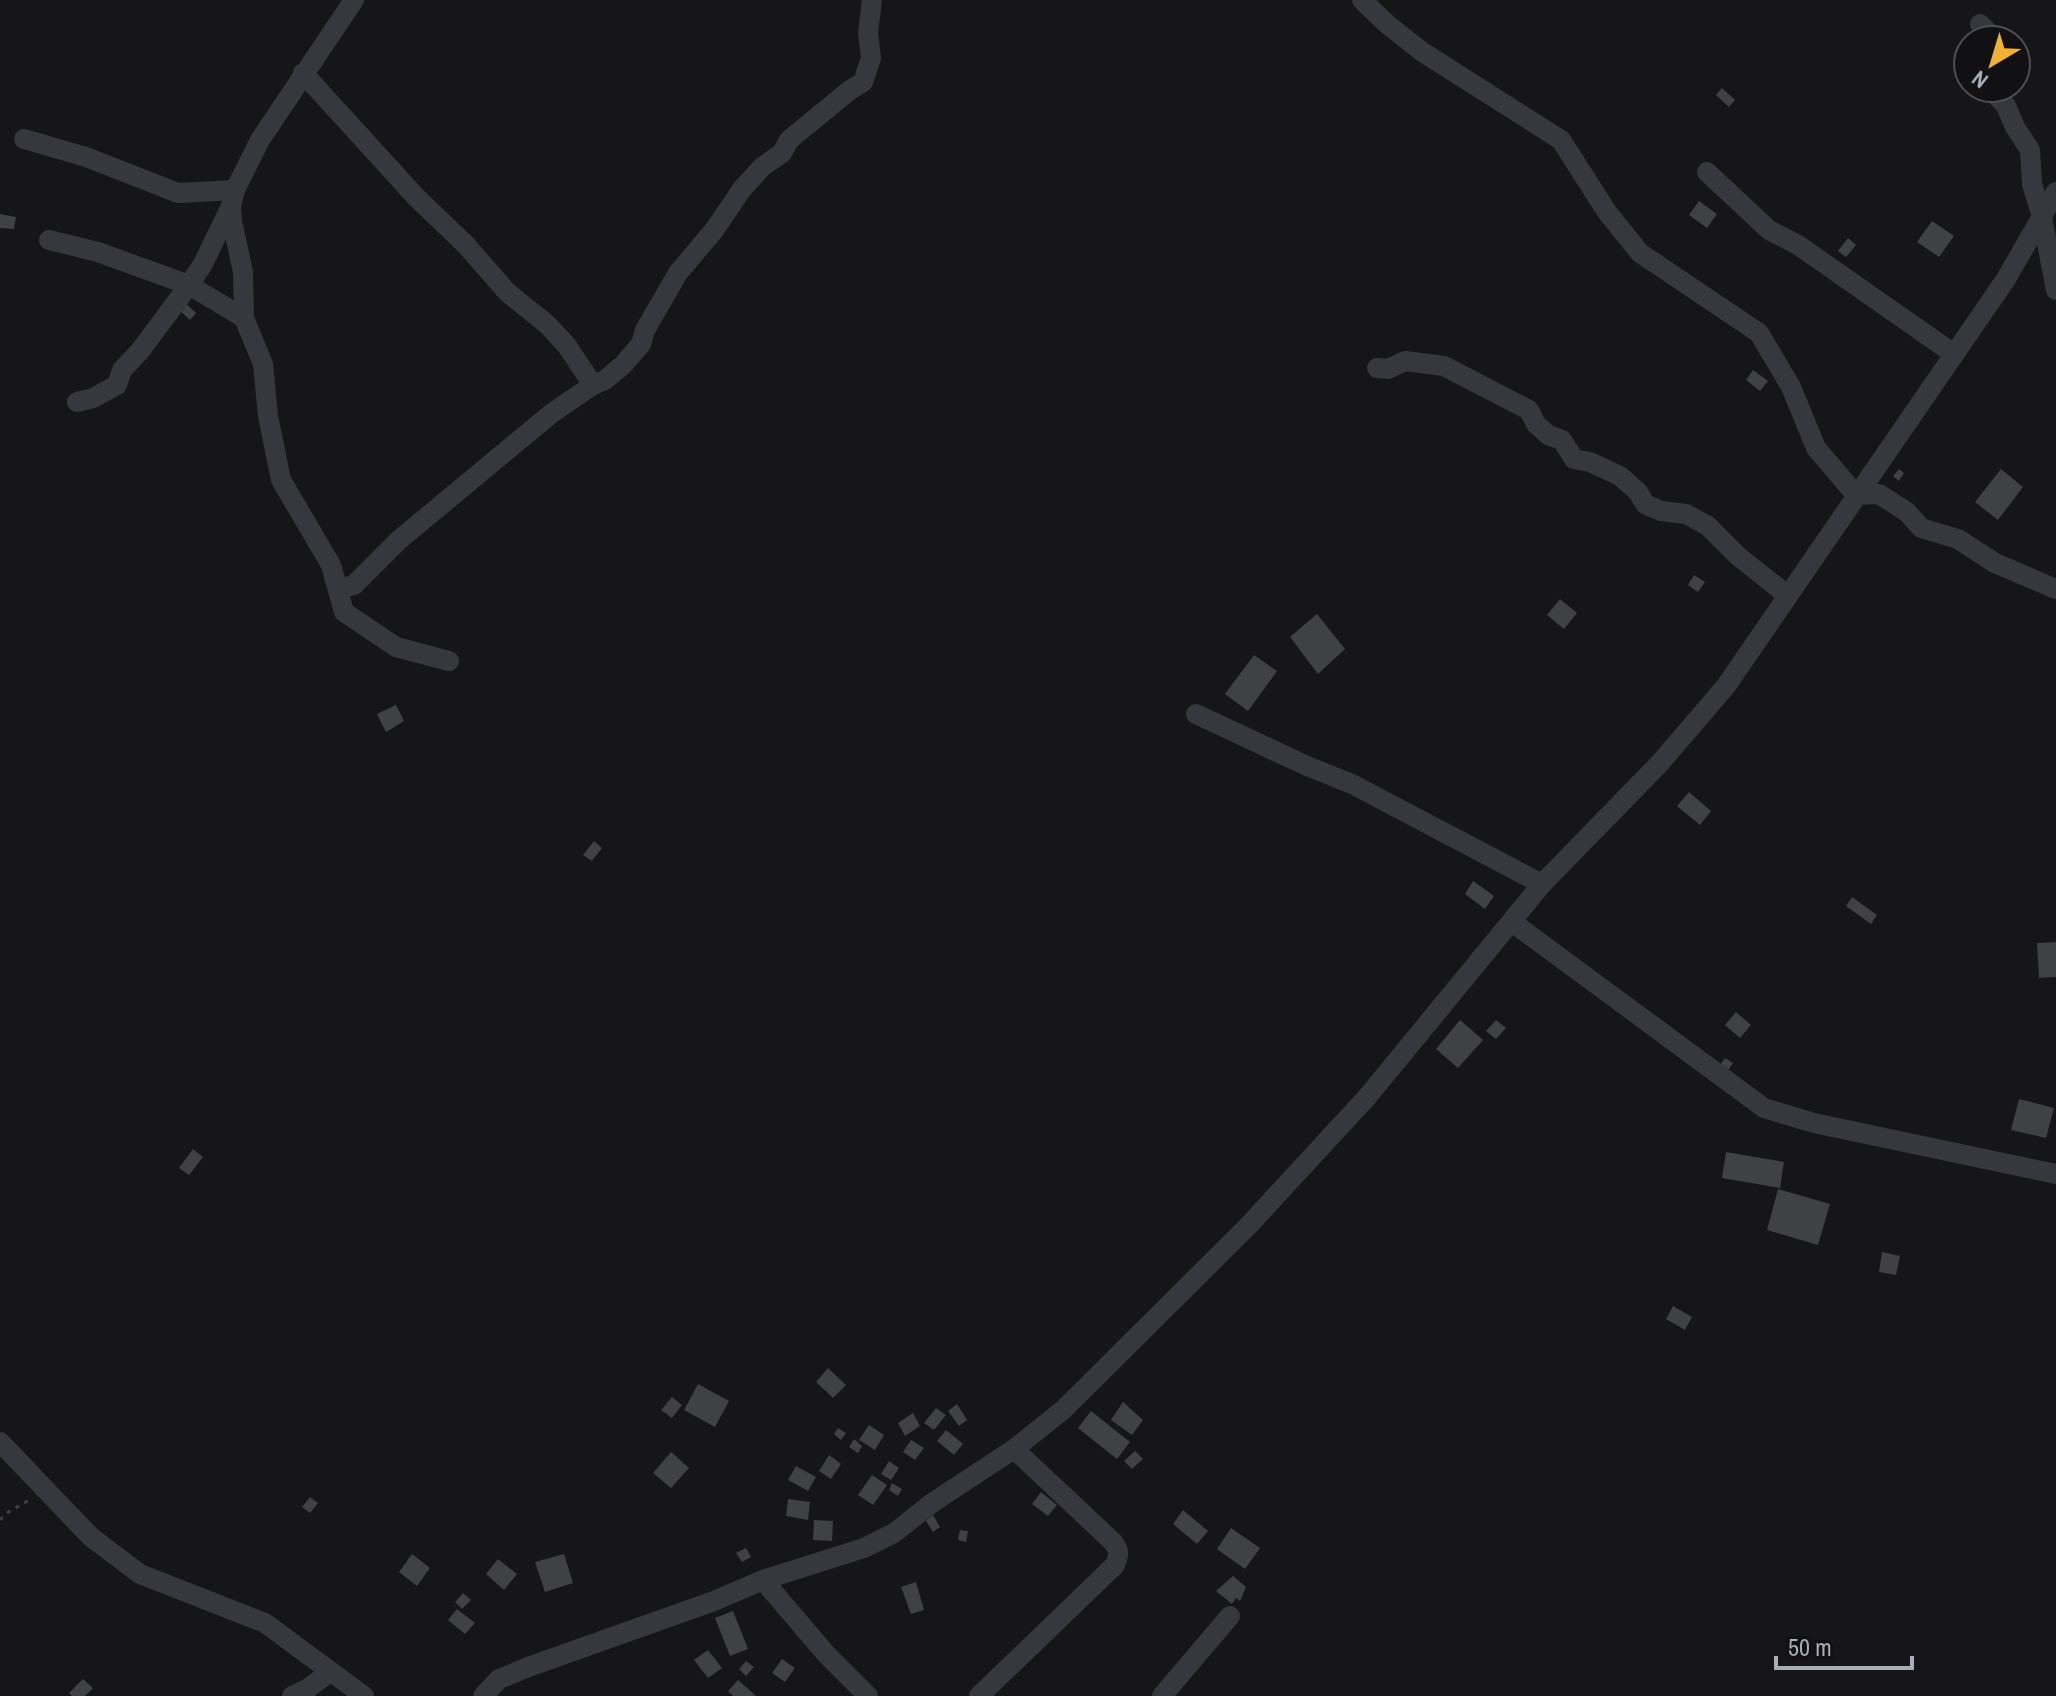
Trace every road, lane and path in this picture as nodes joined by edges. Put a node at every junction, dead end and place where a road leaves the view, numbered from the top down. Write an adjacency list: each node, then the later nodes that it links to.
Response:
1 (354, 0): 4 (street)
2 (872, 0): 17 (street)
3 (1362, 0): 19 (street)
4 (303, 73): 9 (street); 17 (street)
5 (2004, 104): 10 (street)
6 (24, 139): 9 (street)
7 (1707, 172): 15 (street)
8 (2056, 192): 10 (street)
9 (233, 198): 12 (street); 14 (street)
10 (2042, 217): 13 (street); 15 (street)
11 (49, 240): 12 (street)
12 (189, 285): 14 (street); 18 (street)
13 (2056, 290)
14 (244, 318): 20 (street)
15 (1954, 354): 19 (street)
16 (1377, 368): 22 (street)
17 (593, 385): 20 (street)
18 (77, 402)
19 (1856, 495): 21 (street); 22 (street)
20 (338, 589): 23 (street)
21 (2056, 589)
22 (1787, 595): 25 (street)
23 (449, 661)
24 (1196, 714): 25 (street)
25 (1542, 884): 26 (street)
26 (1512, 922): 27 (street); 29 (street)
27 (2056, 1174)
28 (0, 1442): 30 (street)
29 (1014, 1449): 32 (street); 39 (street)
30 (45, 1491): 31 (path); 34 (street)
31 (0, 1520)
32 (763, 1580): 37 (street); 38 (street)
33 (1230, 1616): 40 (street)
34 (330, 1672): 35 (street); 36 (street)
35 (292, 1696)
36 (364, 1696)
37 (483, 1696)
38 (868, 1696)
39 (979, 1696)
40 (1162, 1696)

